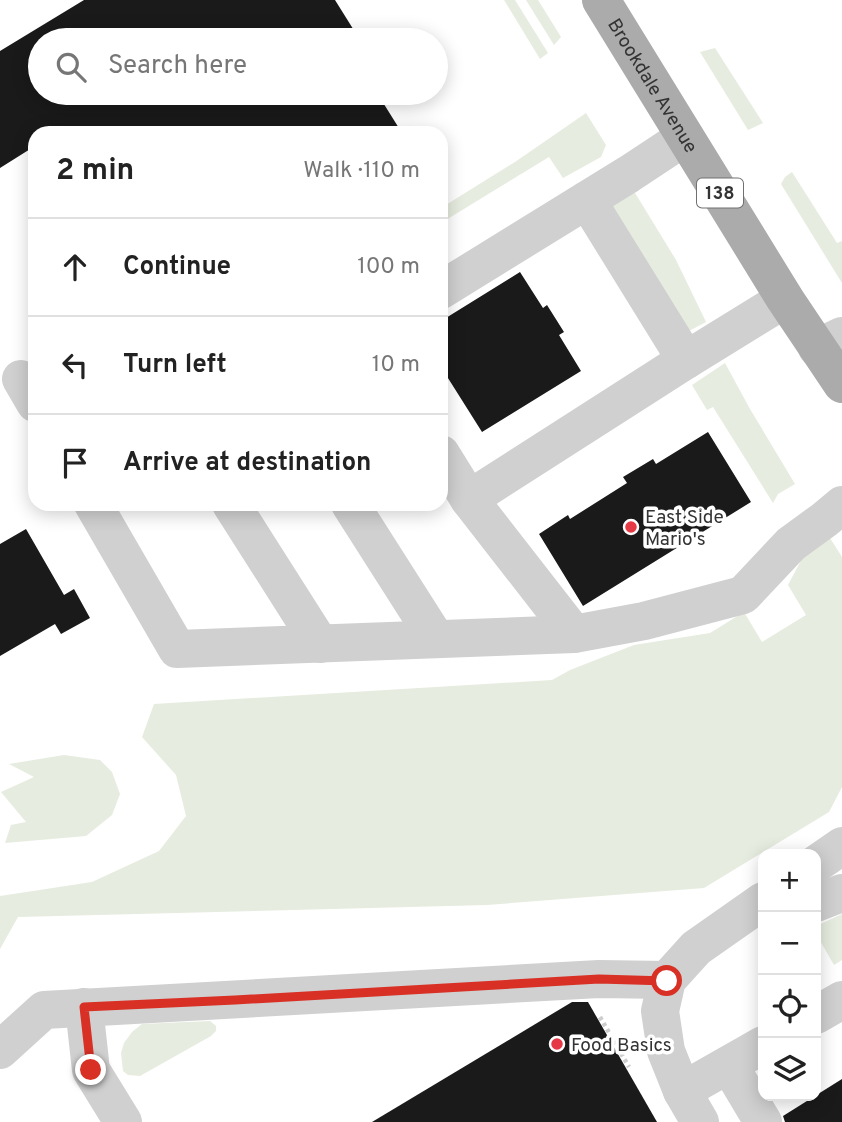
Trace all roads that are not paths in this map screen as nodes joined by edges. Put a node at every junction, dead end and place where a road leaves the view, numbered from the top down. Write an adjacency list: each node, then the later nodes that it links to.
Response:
1 (601, 0): 2 (main road, Brookdale Avenue / 138)
2 (685, 137): 3 (lane); 5 (main road, Brookdale Avenue / 138)
3 (587, 200): 4 (lane); 7 (lane)
4 (448, 286)
5 (785, 299): 6 (main road, Brookdale Avenue / 138); 7 (lane)
6 (830, 342): 8 (main road, Brookdale Avenue / 138)
7 (686, 360): 10 (lane)
8 (842, 384)
9 (448, 465): 10 (lane)
10 (469, 499): 15 (lane)
11 (842, 505): 15 (lane)
12 (97, 511): 17 (lane)
13 (235, 511): 17 (lane)
14 (354, 511): 16 (lane)
15 (574, 634): 16 (lane)
16 (436, 639): 17 (lane)
17 (320, 644)
18 (842, 846): 19 (lane)
19 (821, 861)
20 (842, 893): 21 (lane)
21 (821, 901)
22 (758, 905): 24 (lane)
23 (758, 925): 24 (lane)
24 (696, 948): 25 (lane)
25 (667, 981): 27 (lane); 32 (lane)
26 (842, 1000): 28 (lane)
27 (84, 1007): 30 (lane); 33 (lane)
28 (821, 1012)
29 (758, 1048): 31 (lane)
30 (0, 1050)
31 (729, 1065): 32 (lane); 34 (lane)
32 (691, 1107)
33 (123, 1122)
34 (764, 1122)

